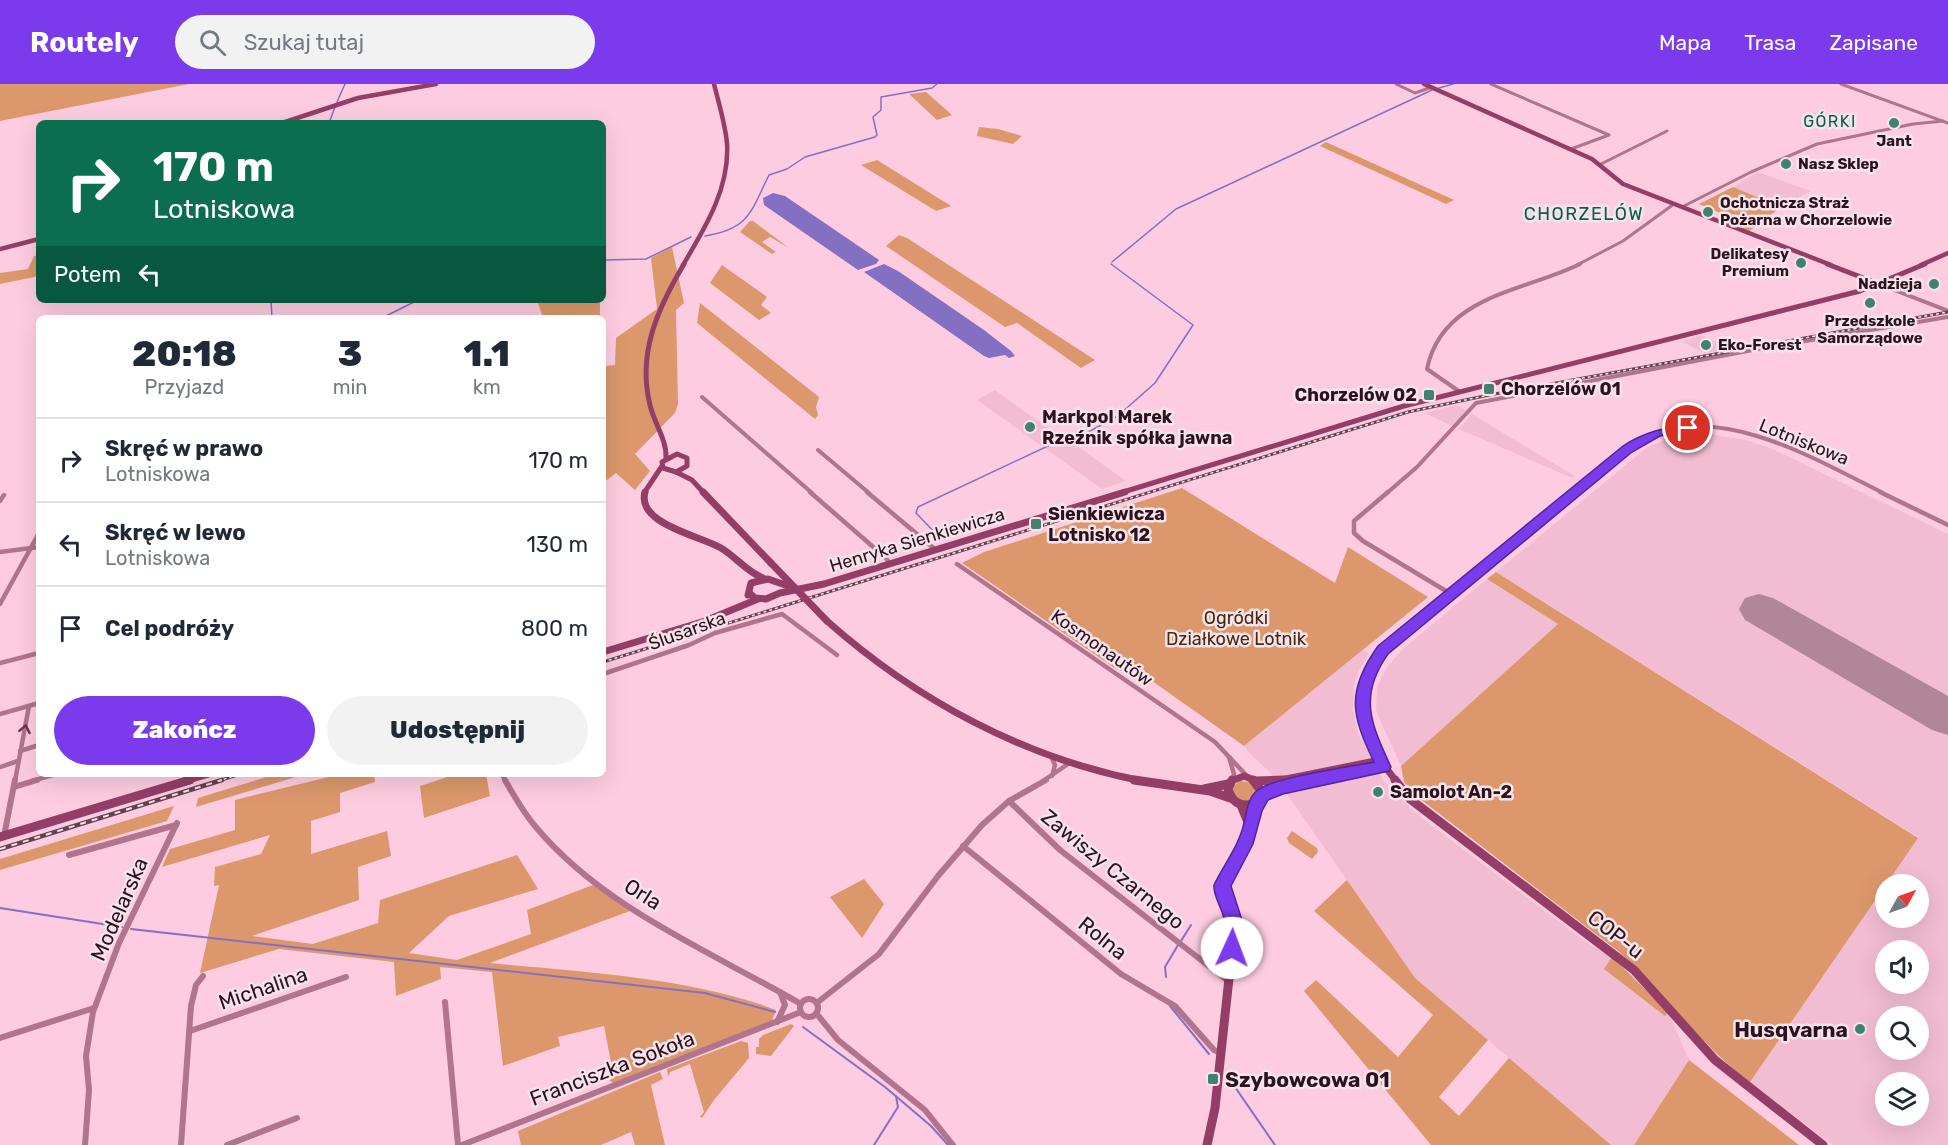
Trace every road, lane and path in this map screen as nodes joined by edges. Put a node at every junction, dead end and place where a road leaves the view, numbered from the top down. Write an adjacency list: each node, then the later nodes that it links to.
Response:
1 (436, 84): 8 (main road)
2 (714, 84): 24 (main road)
3 (1396, 84): 7 (street)
4 (1424, 84): 7 (main road)
5 (1491, 84): 12 (street)
6 (1841, 84): 9 (street)
7 (1432, 87): 12 (main road)
8 (290, 120)
9 (1943, 121): 10 (street); 15 (street)
10 (1948, 123)
11 (1667, 131): 13 (street)
12 (1571, 149): 13 (main road)
13 (1601, 164): 14 (main road)
14 (1674, 204): 15 (main road); 22 (street)
15 (1682, 207): 19 (main road)
16 (36, 239): 17 (main road)
17 (0, 249)
18 (1948, 253): 19 (main road, Henryka Sienkiewicza)
19 (1879, 284): 20 (street); 22 (main road, Henryka Sienkiewicza)
20 (1948, 311)
21 (1948, 317): 50 (street)
22 (1461, 392): 39 (main road, Henryka Sienkiewicza)
23 (702, 397): 42 (street)
24 (664, 444): 26 (main road); 27 (main road)
25 (818, 450): 39 (street)
26 (677, 454): 27 (main road); 29 (main road)
27 (666, 458): 28 (main road)
28 (662, 466): 30 (main road); 31 (main road)
29 (687, 466): 30 (main road); 32 (main road)
30 (673, 471): 31 (main road); 32 (main road)
31 (652, 480): 41 (main road)
32 (692, 480): 64 (main road, bridge)
33 (4, 495): 34 (street)
34 (0, 501)
35 (1948, 525): 50 (street, Lotniskowa)
36 (36, 538): 38 (street)
37 (36, 547): 38 (street)
38 (30, 548): 40 (street); 52 (street)
39 (936, 550): 42 (main road, Henryka Sienkiewicza)
40 (0, 552)
41 (742, 564): 44 (main road); 45 (main road)
42 (890, 564): 47 (main road, Henryka Sienkiewicza)
43 (957, 564): 65 (street, Kosmonautów)
44 (764, 578): 45 (main road); 46 (main road)
45 (751, 583): 48 (main road)
46 (778, 584): 47 (main road, Henryka Sienkiewicza); 49 (main road)
47 (799, 589): 49 (main road, Henryka Sienkiewicza)
48 (749, 593): 51 (main road); 53 (main road)
49 (775, 594): 51 (main road)
50 (1451, 594): 68 (street, Lotniskowa)
51 (759, 599): 53 (main road)
52 (0, 604)
53 (733, 609): 54 (main road)
54 (606, 651)
55 (36, 654): 57 (street)
56 (837, 655): 58 (street, Ślusarska)
57 (0, 663)
58 (606, 673)
59 (36, 704): 60 (street)
60 (29, 706): 61 (street); 63 (street, one-way to 60)
61 (0, 714)
62 (36, 746): 63 (street)
63 (20, 751): 66 (street)
64 (1051, 756): 67 (main road); 70 (street)
65 (1229, 757): 74 (street, Kosmonautów); 75 (street)
66 (18, 761): 69 (street); 76 (street)
67 (1071, 762): 70 (street); 77 (main road)
68 (1382, 764): 74 (main road); 78 (main road); 108 (main road, COP-u)
69 (0, 767)
70 (1052, 776): 80 (street)
71 (46, 777): 76 (street)
72 (199, 777): 84 (main road)
73 (503, 777): 90 (street, Orla)
74 (1252, 779): 75 (main road); 78 (main road)
75 (1231, 781): 77 (main road); 79 (main road)
76 (14, 787): 84 (street)
77 (1202, 789): 79 (main road)
78 (1263, 795): 81 (main road)
79 (1230, 798): 82 (main road)
80 (1009, 801): 85 (street); 89 (street, Zawiszy Czarnego)
81 (1257, 804): 82 (main road); 83 (main road)
82 (1240, 805): 83 (main road)
83 (1250, 827): 89 (main road)
84 (2, 837)
85 (963, 846): 92 (street); 100 (street, Rolna)
86 (69, 855): 94 (street, Modelarska)
87 (203, 976): 98 (street, Michalina)
88 (346, 977): 98 (street, Michalina)
89 (1228, 981): 100 (main road)
90 (779, 990): 93 (street, Orla); 97 (street)
91 (445, 1002): 105 (street)
92 (818, 1002): 93 (street); 96 (street)
93 (801, 1004): 95 (street)
94 (94, 1008): 99 (street); 102 (street, Modelarska)
95 (801, 1012): 96 (street); 97 (street, Franciszka Sokoła)
96 (816, 1013): 106 (street)
97 (775, 1024): 105 (street, Franciszka Sokoła)
98 (189, 1031): 103 (street, Michalina)
99 (0, 1038)
100 (1221, 1053): 107 (main road)
101 (297, 1118): 104 (street)
102 (85, 1145)
103 (181, 1145)
104 (227, 1145)
105 (460, 1145)
106 (953, 1145)
107 (1208, 1145)
108 (1823, 1145)

